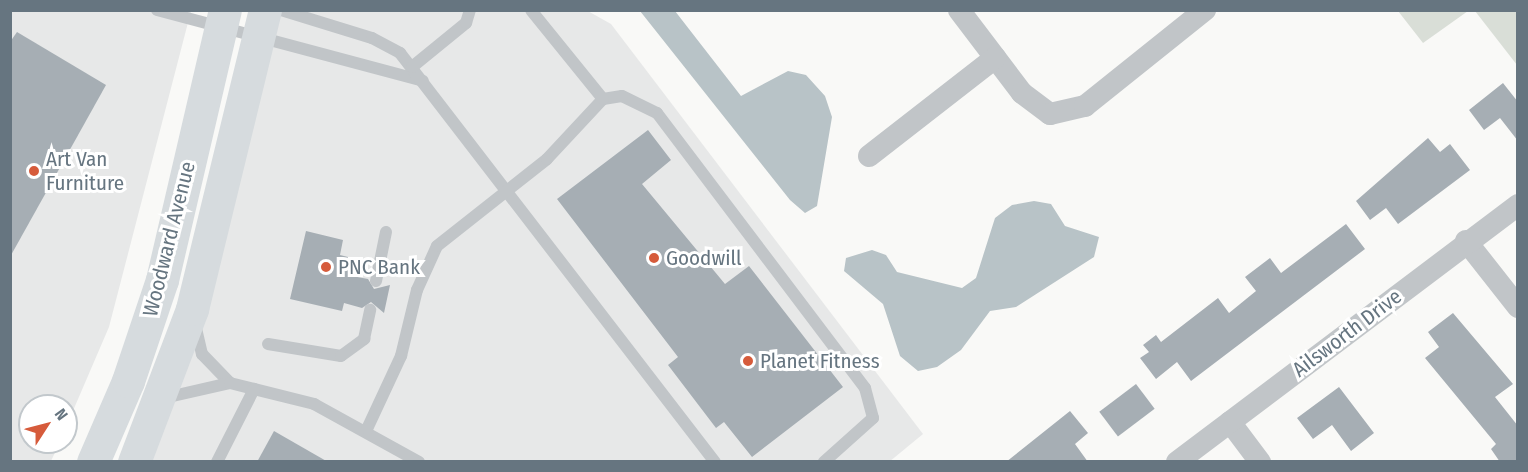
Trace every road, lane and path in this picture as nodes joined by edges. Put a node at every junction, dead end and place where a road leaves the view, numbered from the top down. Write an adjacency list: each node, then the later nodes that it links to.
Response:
1 (156, 10): 7 (lane)
2 (281, 10): 10 (lane)
3 (470, 10): 10 (lane)
4 (531, 10): 12 (lane)
5 (958, 10): 9 (street)
6 (1205, 10): 9 (street)
7 (222, 20): 8 (lane); 28 (main road, Woodward Avenue)
8 (262, 25): 11 (lane); 20 (main road, Woodward Avenue)
9 (995, 58): 13 (street)
10 (412, 67): 11 (lane)
11 (424, 82): 14 (lane)
12 (603, 99): 14 (lane); 33 (lane)
13 (869, 156)
14 (509, 189): 27 (lane); 32 (lane)
15 (1518, 205): 17 (street, Ailsworth Drive)
16 (386, 232): 18 (lane)
17 (1466, 241): 19 (street); 26 (street, Ailsworth Drive)
18 (376, 281)
19 (1518, 308)
20 (192, 309): 23 (lane); 25 (main road, Woodward Avenue)
21 (370, 310): 22 (lane)
22 (268, 344)
23 (230, 383): 24 (lane); 25 (lane)
24 (254, 389): 27 (lane); 30 (lane)
25 (161, 399): 29 (main road, Woodward Avenue)
26 (1230, 422): 34 (street, Ailsworth Drive); 35 (street)
27 (367, 429): 31 (lane)
28 (93, 462)
29 (134, 462)
30 (217, 462)
31 (419, 462)
32 (715, 462)
33 (824, 462)
34 (1177, 462)
35 (1260, 462)

